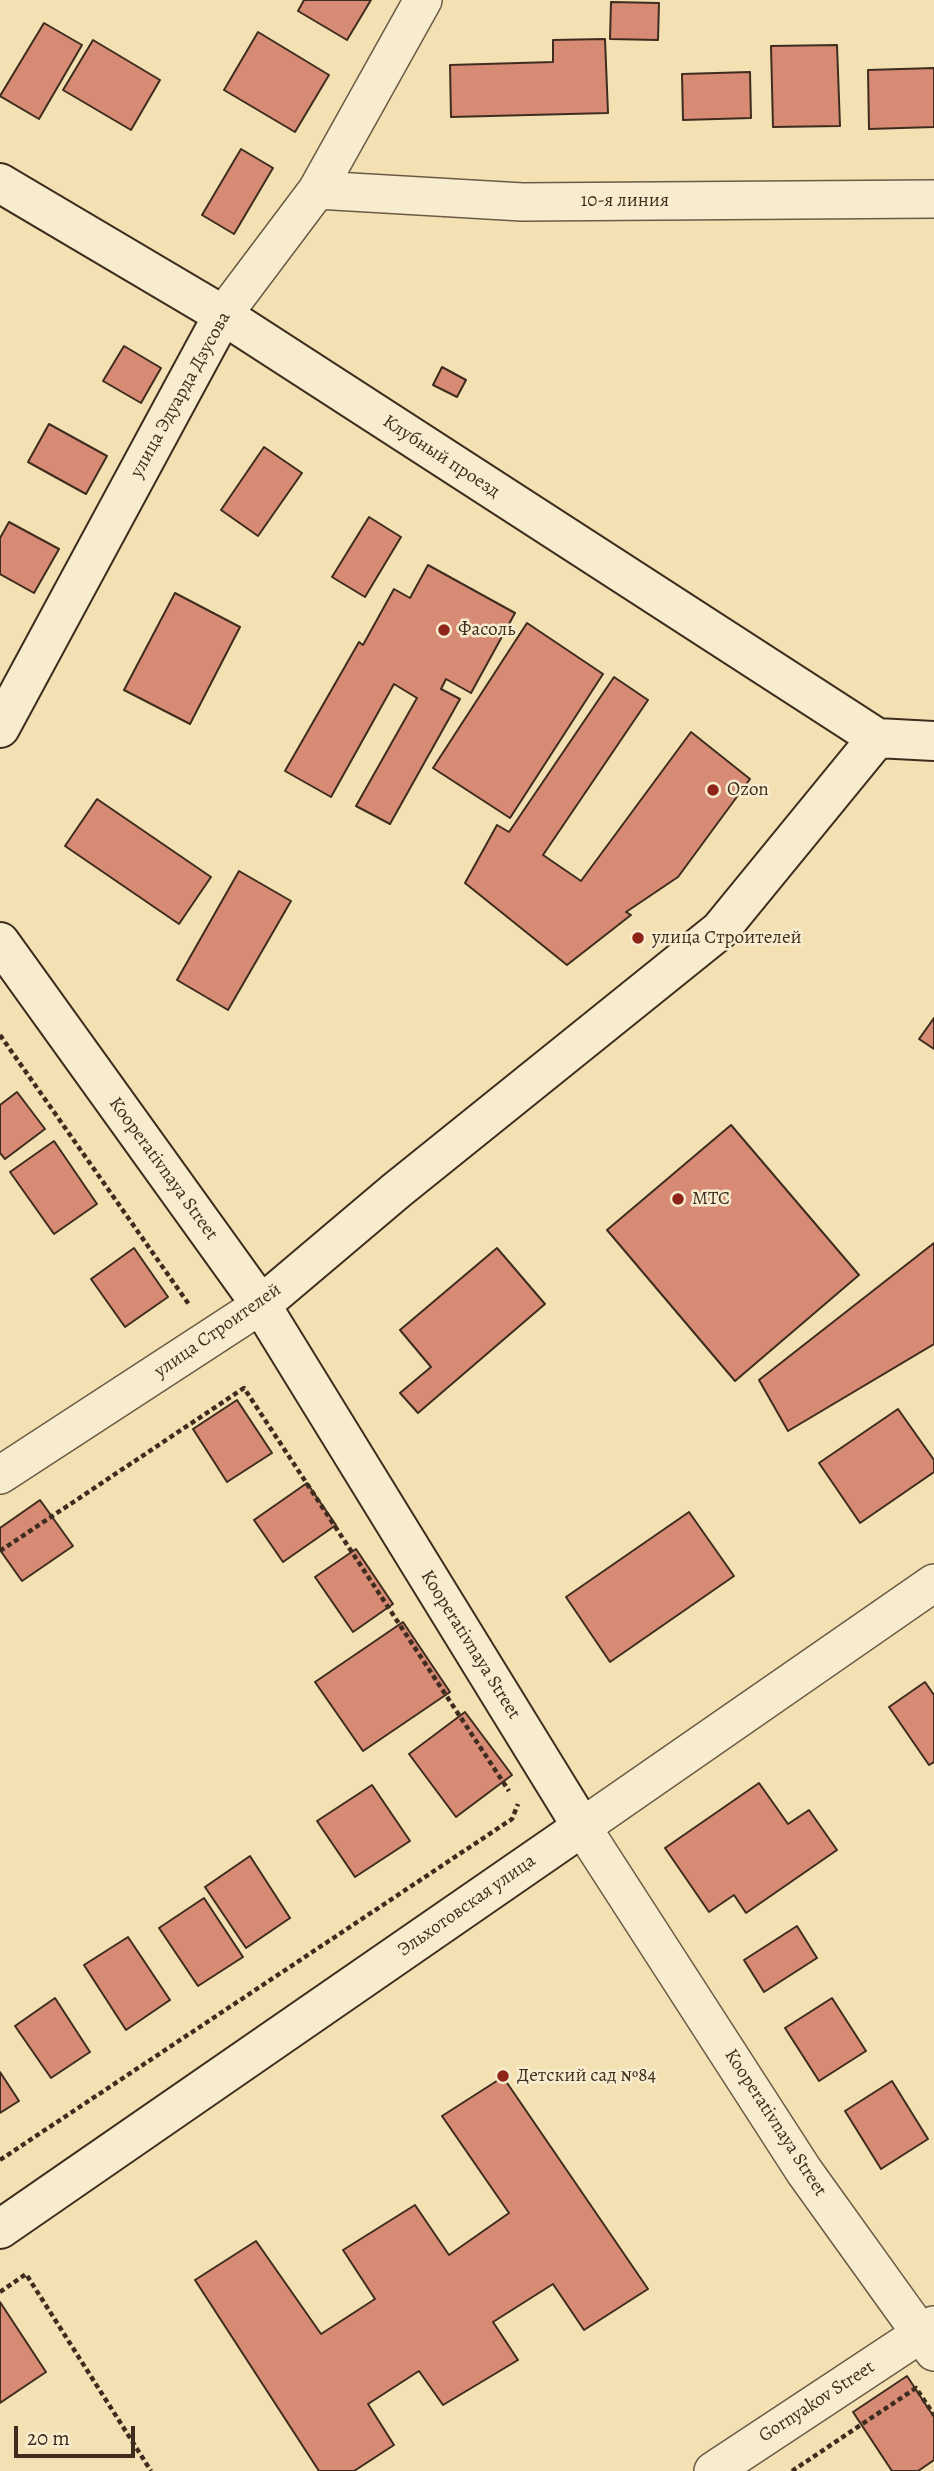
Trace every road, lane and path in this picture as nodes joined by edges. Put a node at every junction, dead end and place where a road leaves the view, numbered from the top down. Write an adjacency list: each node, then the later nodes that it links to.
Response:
1 (423, 0): 3 (street, улица Эдуарда Дзусова)
2 (0, 183): 5 (street, Клубный проезд)
3 (317, 190): 4 (street, 10-я линия); 5 (street, улица Эдуарда Дзусова)
4 (934, 199)
5 (223, 316): 6 (street, улица Эдуарда Дзусова); 7 (street, Клубный проезд)
6 (0, 728)
7 (877, 738): 8 (street); 11 (street, улица Строителей)
8 (934, 741)
9 (0, 942): 11 (street, Kooperativnaya Street)
10 (0, 1035): 12 (path)
11 (261, 1305): 13 (street, улица Строителей); 16 (street, Kooperativnaya Street)
12 (196, 1315)
13 (0, 1475)
14 (0, 1551): 17 (path)
15 (934, 1583): 16 (street, Эльхотовская улица)
16 (582, 1827): 18 (street, Эльхотовская улица); 20 (street, Kooperativnaya Street)
17 (0, 2160)
18 (0, 2229)
19 (0, 2292): 22 (path)
20 (930, 2337): 23 (street, Gornyakov Street)
21 (934, 2416): 24 (path)
22 (151, 2471)
23 (713, 2471)
24 (792, 2471)

